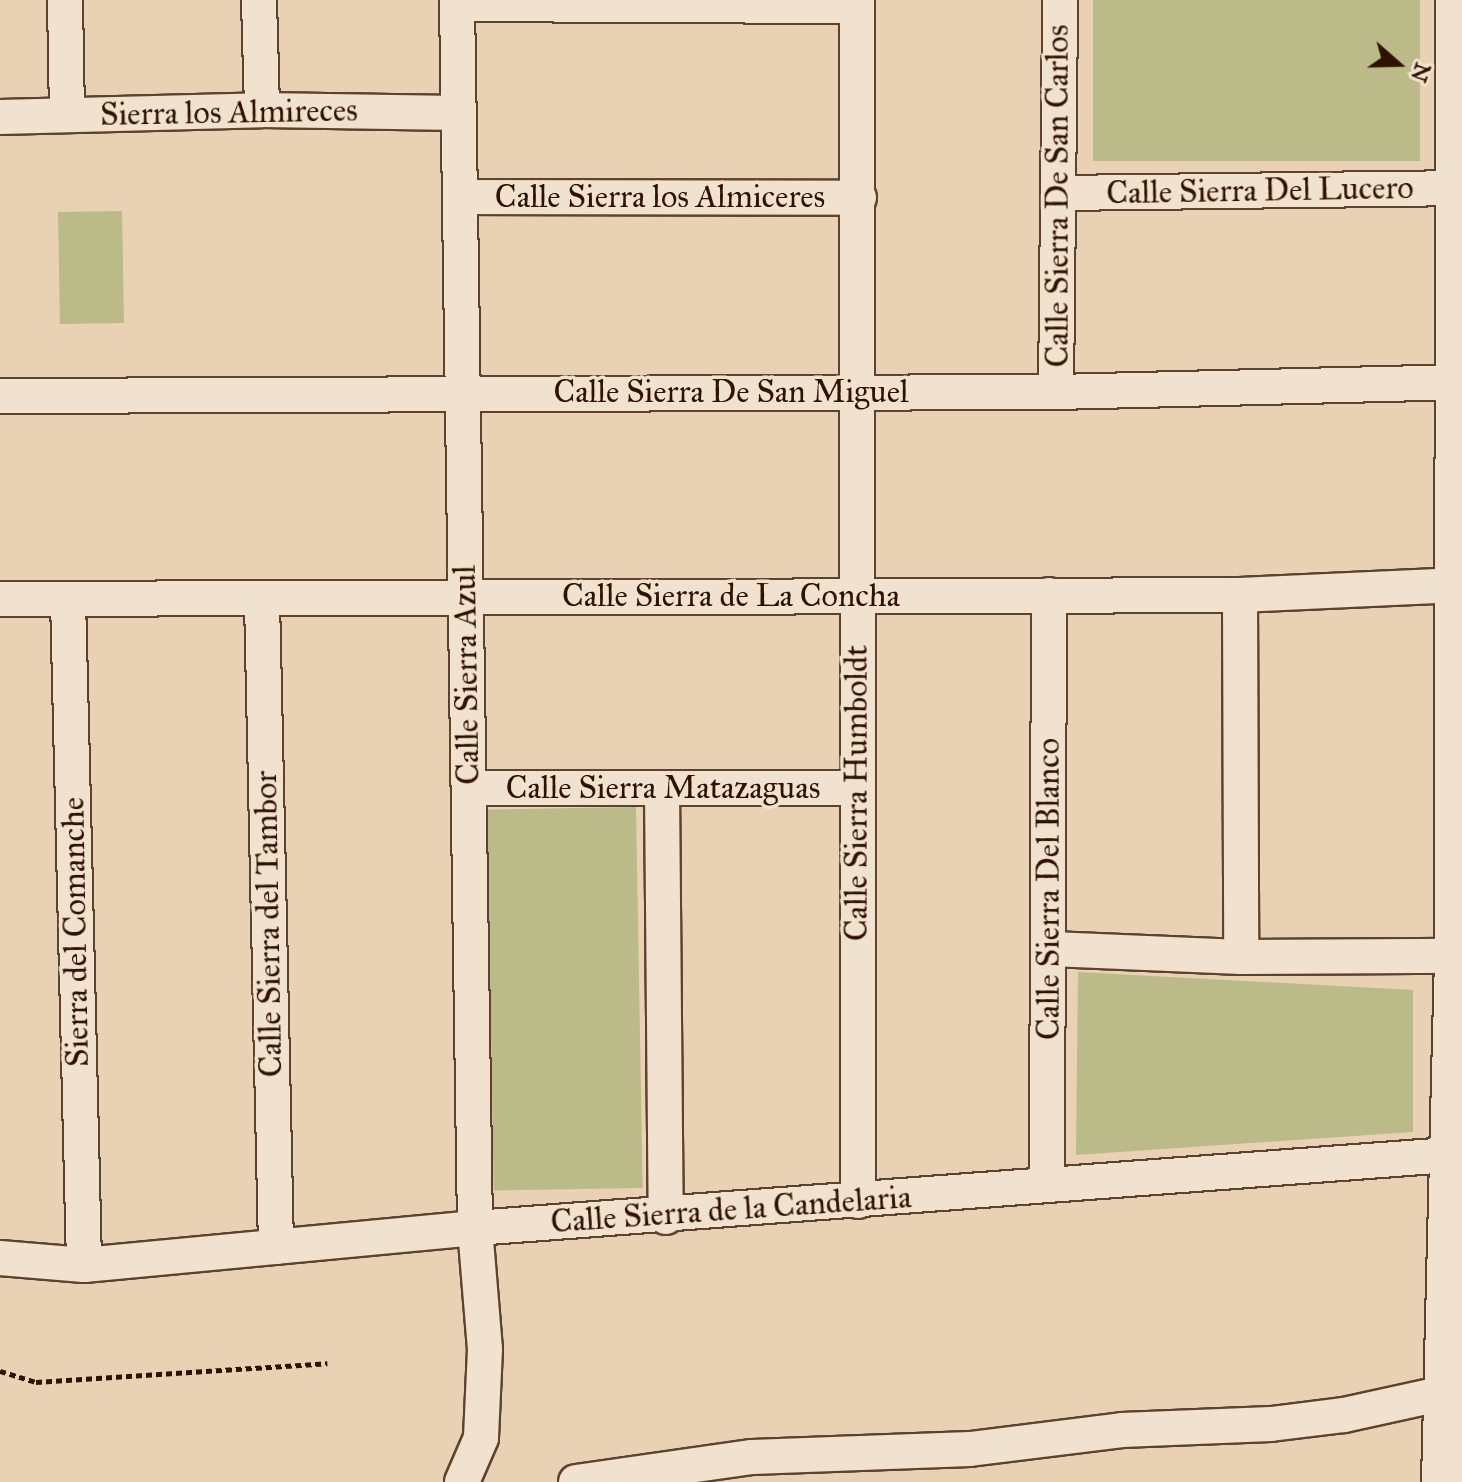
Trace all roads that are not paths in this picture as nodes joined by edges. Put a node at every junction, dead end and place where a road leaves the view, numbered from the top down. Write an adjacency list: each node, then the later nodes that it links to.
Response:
1 (65, 0): 9 (street)
2 (259, 0): 7 (street)
3 (1060, 0): 12 (street, Calle Sierra De San Carlos)
4 (1458, 0): 11 (main road)
5 (457, 2): 6 (street); 8 (street, Calle Sierra Azul)
6 (857, 3): 14 (street, Calle Sierra Humboldt)
7 (262, 110): 8 (street, Sierra los Almireces); 9 (street, Sierra los Almireces)
8 (458, 113): 13 (street, Calle Sierra Azul)
9 (67, 115): 10 (street, Sierra los Almireces)
10 (0, 117)
11 (1460, 188): 12 (street, Calle Sierra Del Lucero); 15 (main road)
12 (1058, 193): 17 (street, Calle Sierra De San Carlos)
13 (461, 197): 14 (street, Calle Sierra los Almiceres); 16 (street, Calle Sierra Azul)
14 (859, 198): 18 (street, Calle Sierra Humboldt)
15 (1460, 382): 17 (street, Calle Sierra De San Miguel); 20 (main road)
16 (461, 391): 18 (street, Calle Sierra De San Miguel); 19 (street, Calle Sierra De San Miguel); 21 (street, Calle Sierra Azul)
17 (1056, 392): 18 (street, Calle Sierra De San Miguel)
18 (861, 393): 24 (street, Calle Sierra Humboldt)
19 (0, 396)
20 (1460, 585): 23 (street, Calle Sierra de La Concha); 28 (main road)
21 (466, 594): 24 (street, Calle Sierra de La Concha); 27 (street, Calle Sierra de La Concha); 29 (street, Calle Sierra Azul)
22 (1049, 595): 23 (street, Calle Sierra de La Concha); 24 (street, Calle Sierra de La Concha); 32 (street, Calle Sierra Del Blanco)
23 (1240, 595): 34 (street)
24 (858, 598): 30 (street, Calle Sierra Humboldt)
25 (0, 599): 26 (street, Calle Sierra de La Concha)
26 (68, 599): 27 (street, Calle Sierra de La Concha); 42 (street, Sierra del Comanche)
27 (262, 600): 40 (street, Calle Sierra del Tambor)
28 (1460, 782): 33 (main road)
29 (469, 788): 31 (street, Calle Sierra Matazaguas); 39 (street, Calle Sierra Azul)
30 (856, 788): 31 (street, Calle Sierra Matazaguas); 37 (street, Calle Sierra Humboldt)
31 (662, 789): 38 (street)
32 (1051, 949): 34 (street); 36 (street, Calle Sierra Del Blanco)
33 (1460, 956): 34 (street); 35 (main road)
34 (1241, 957)
35 (1456, 1155): 36 (street, Calle Sierra de la Candelaria); 43 (main road)
36 (1047, 1183): 37 (street, Calle Sierra de la Candelaria)
37 (858, 1201): 38 (street, Calle Sierra de la Candelaria)
38 (666, 1217): 39 (street, Calle Sierra de la Candelaria)
39 (475, 1228): 40 (street, Calle Sierra de la Candelaria); 44 (street, Calle Sierra Azul)
40 (276, 1247): 42 (street, Calle Sierra de la Candelaria)
41 (0, 1258): 42 (street, Calle Sierra de la Candelaria)
42 (84, 1265)
43 (1453, 1389): 45 (street); 46 (main road)
44 (462, 1482)
45 (576, 1482)
46 (1444, 1482)

